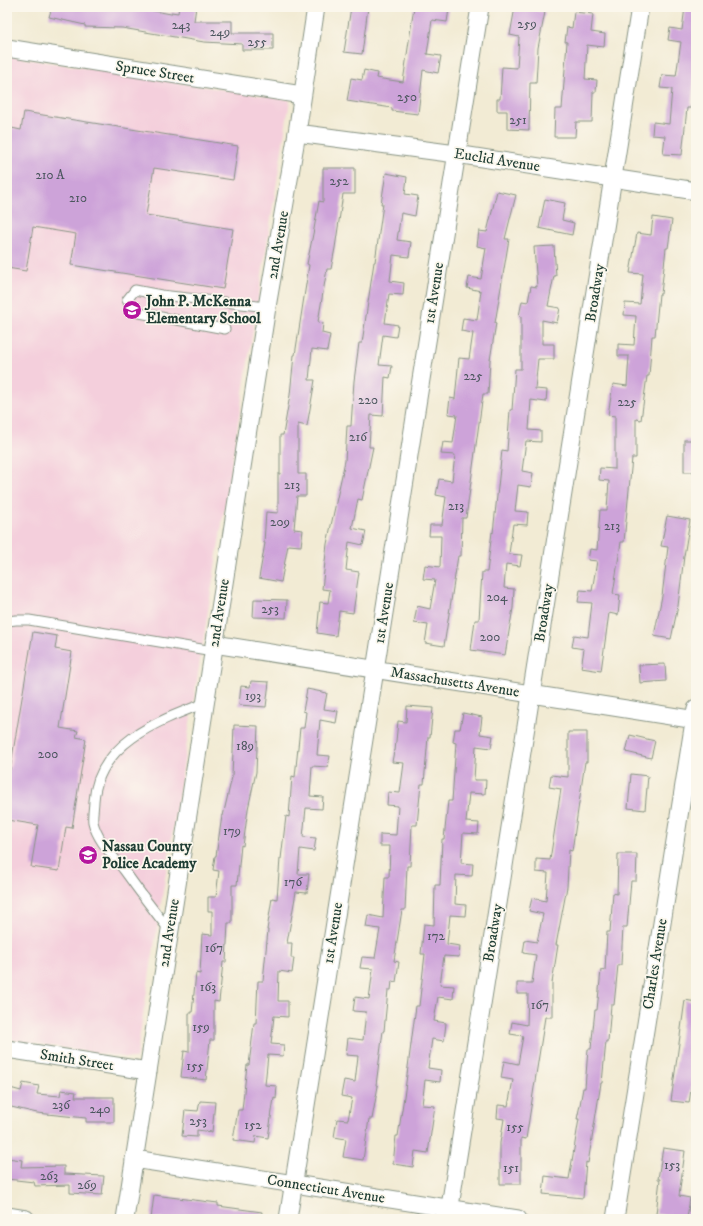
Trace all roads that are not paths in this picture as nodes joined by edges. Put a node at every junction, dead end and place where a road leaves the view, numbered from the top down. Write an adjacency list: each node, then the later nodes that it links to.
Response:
1 (316, 7): 5 (street, 2nd Avenue)
2 (480, 7): 7 (street, 1st Avenue)
3 (640, 7): 8 (street, Broadway)
4 (7, 48): 5 (street, Spruce Street)
5 (302, 95): 6 (street, 2nd Avenue)
6 (297, 133): 7 (street, Euclid Avenue); 10 (street, 2nd Avenue)
7 (456, 154): 8 (street, Euclid Avenue); 14 (street, 1st Avenue)
8 (613, 178): 9 (street, Euclid Avenue); 15 (street, Broadway)
9 (696, 191)
10 (267, 307): 11 (lane); 13 (street, 2nd Avenue)
11 (225, 329)
12 (7, 622): 13 (lane)
13 (214, 648): 14 (street, Massachusetts Avenue); 16 (street, 2nd Avenue)
14 (375, 669): 15 (street, Massachusetts Avenue); 22 (street, 1st Avenue)
15 (531, 694): 17 (street, Massachusetts Avenue); 23 (street, Broadway)
16 (205, 703): 18 (street, 2nd Avenue); 18 (lane)
17 (695, 716): 29 (street, Charles Avenue)
18 (170, 931): 20 (street, 2nd Avenue)
19 (7, 1049): 20 (street, Smith Street)
20 (148, 1071): 21 (street, 2nd Avenue)
21 (134, 1159): 22 (street, Connecticut Avenue); 26 (street, 2nd Avenue)
22 (294, 1184): 23 (street, Connecticut Avenue); 27 (street, 1st Avenue)
23 (449, 1214): 28 (street, Connecticut Avenue)
24 (7, 1216): 25 (street)
25 (26, 1219)
26 (125, 1219)
27 (288, 1219)
28 (518, 1219)
29 (615, 1219)

